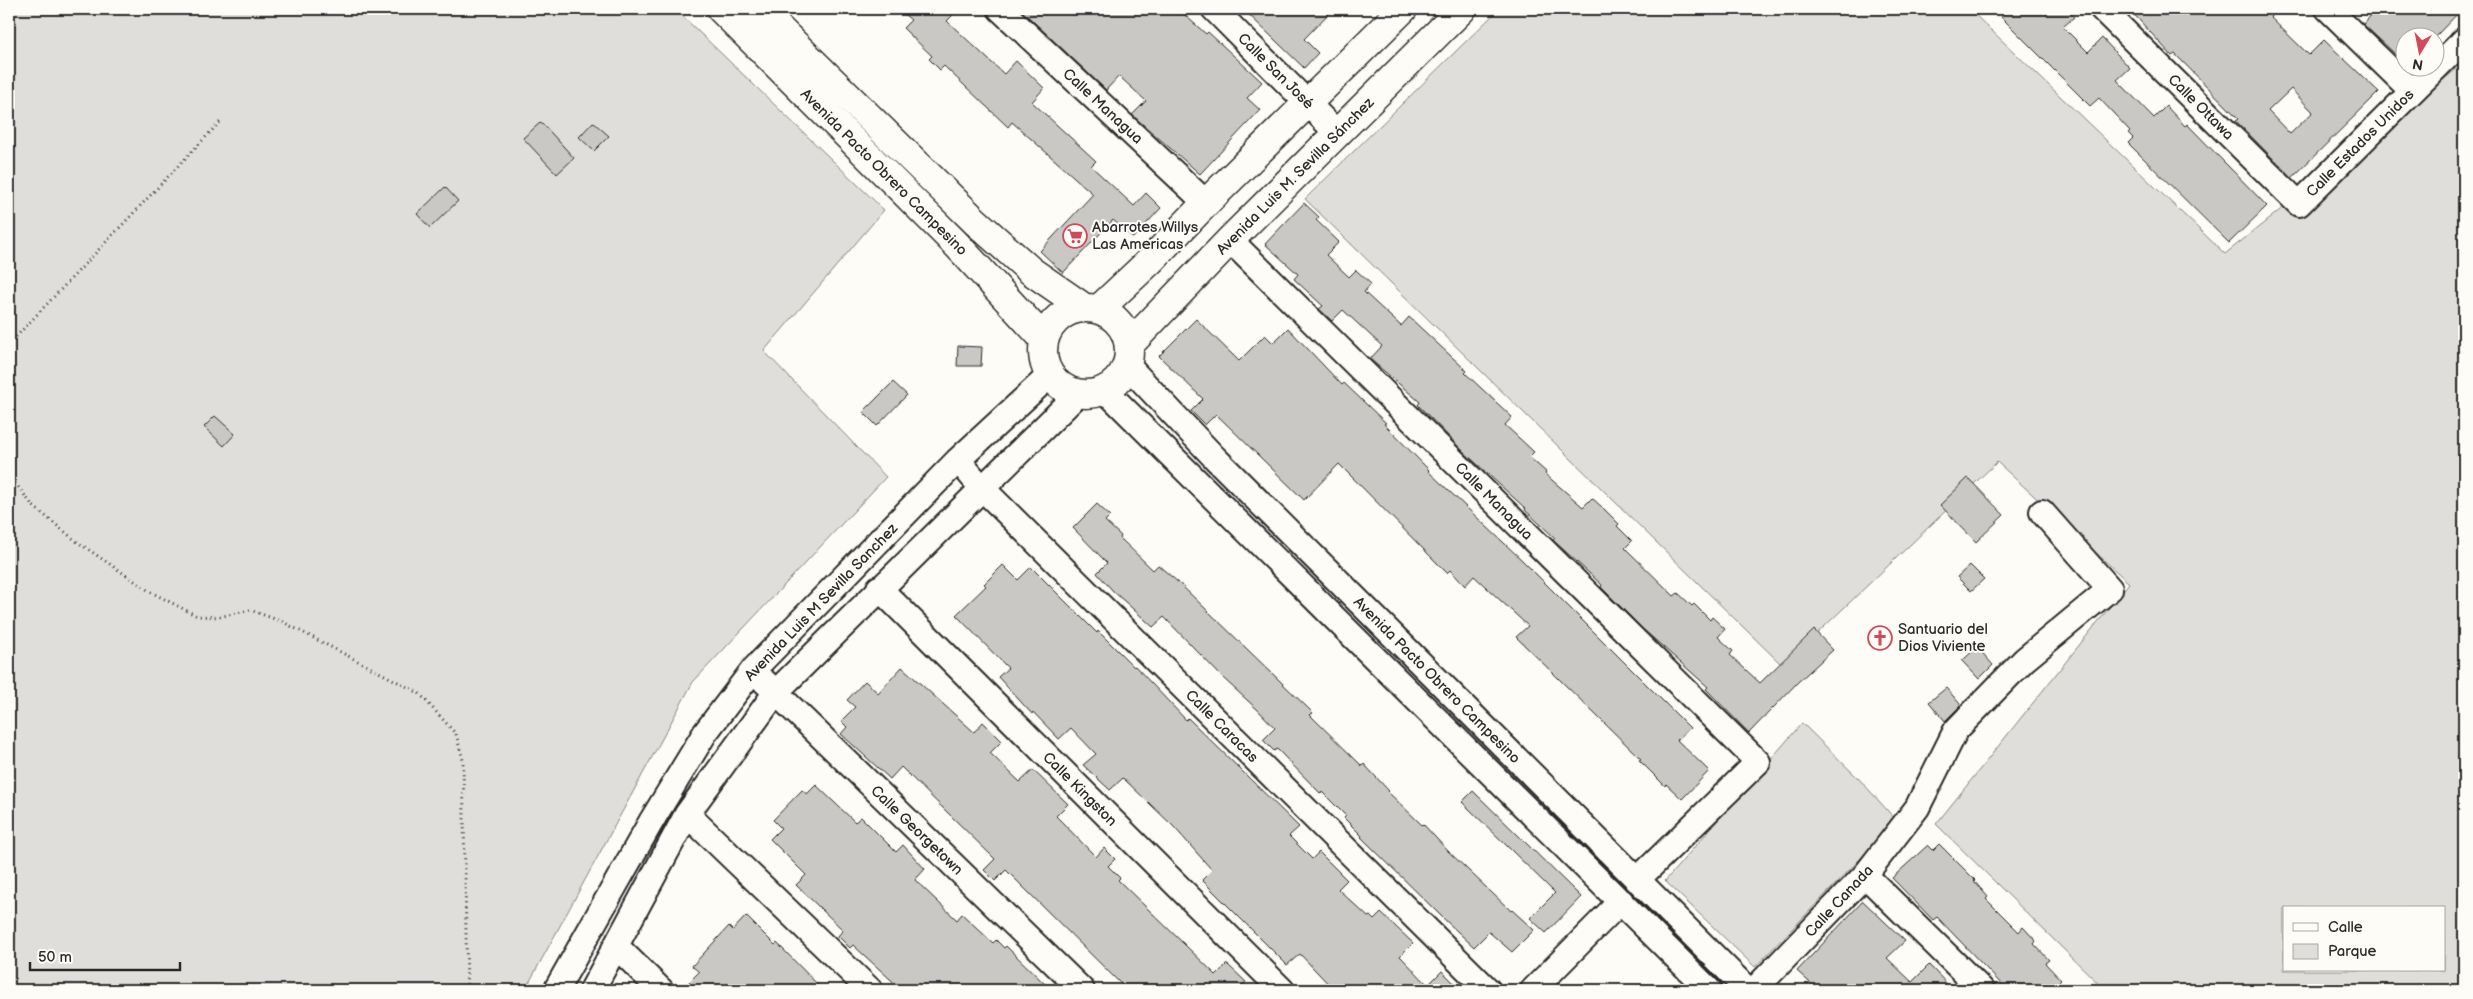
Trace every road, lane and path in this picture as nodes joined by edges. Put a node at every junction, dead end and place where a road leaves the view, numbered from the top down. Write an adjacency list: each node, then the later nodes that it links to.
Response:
1 (722, 9): 18 (street, Avenida Pacto Obrero Campesino)
2 (759, 9): 16 (street, Avenida Pacto Obrero Campesino)
3 (1000, 9): 14 (street, Calle Managua)
4 (1214, 9): 11 (street, Calle San José)
5 (1403, 9): 11 (street)
6 (1462, 9): 13 (street, Avenida Luis M. Sevilla Sánchez)
7 (2102, 9): 15 (street, Calle Ottawa)
8 (2328, 9): 10 (street)
9 (2464, 40): 10 (street, Calle Estados Unidos)
10 (2412, 91): 15 (street, Calle Estados Unidos)
11 (1309, 103): 13 (street, Calle San José); 14 (street)
12 (221, 121): 21 (path)
13 (1338, 134): 17 (street, Avenida Luis M. Sevilla Sánchez)
14 (1206, 203): 19 (street)
15 (2299, 204)
16 (991, 236): 18 (street); 19 (street, Avenida Pacto Obrero Campesino)
17 (1230, 240): 22 (street, Avenida Luis M. Sevilla Sánchez); 35 (street, Calle Managua)
18 (971, 260): 20 (street, Avenida Pacto Obrero Campesino)
19 (1091, 308): 20 (street); 22 (street)
20 (1044, 339): 23 (street)
21 (9, 344)
22 (1129, 355): 24 (street); 35 (street, Avenida Pacto Obrero Campesino)
23 (1050, 375): 25 (street); 26 (street, Avenida Luis M Sevilla Sanchez)
24 (1104, 390): 25 (street); 36 (street, Avenida Pacto Obrero Campesino)
25 (1078, 394): 28 (street, Avenida Luis M Sevilla Sanchez)
26 (958, 460): 28 (street, Calle Caracas); 31 (street, Avenida Luis M Sevilla Sanchez)
27 (9, 475): 38 (path)
28 (981, 487): 30 (street, Avenida Luis M Sevilla Sanchez); 45 (street, Calle Caracas)
29 (2042, 512): 34 (street, Calle Canada)
30 (879, 588): 32 (street, Avenida Luis M Sevilla Sanchez); 44 (street, Calle Kingston)
31 (753, 670): 32 (street, Calle Georgetown); 39 (street, Avenida Luis M Sevilla Sanchez)
32 (776, 692): 33 (street, Avenida Luis M Sevilla Sanchez); 43 (street, Calle Georgetown)
33 (687, 814): 37 (street, Avenida Luis M Sevilla Sanchez); 42 (street)
34 (1865, 875): 49 (street, Calle Canada); 50 (street)
35 (1637, 880): 48 (street, Avenida Pacto Obrero Campesino)
36 (1621, 901): 46 (street); 47 (street, Avenida Pacto Obrero Campesino)
37 (616, 946): 40 (street, Avenida Luis M Sevilla Sanchez); 41 (street)
38 (467, 990)
39 (556, 990)
40 (592, 990)
41 (661, 990)
42 (870, 990)
43 (1082, 990)
44 (1282, 990)
45 (1488, 990)
46 (1533, 990)
47 (1709, 990)
48 (1748, 990)
49 (1754, 990)
50 (1982, 990)

